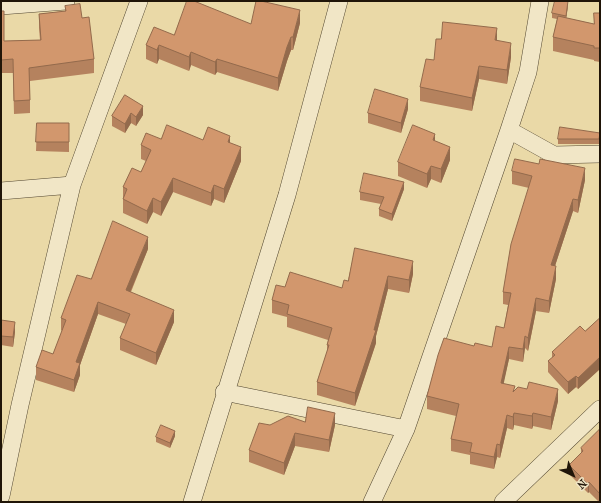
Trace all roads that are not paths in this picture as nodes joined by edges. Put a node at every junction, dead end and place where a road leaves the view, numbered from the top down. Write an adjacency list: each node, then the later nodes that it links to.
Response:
1 (66, 1): 5 (street)
2 (139, 1): 8 (street)
3 (339, 1): 10 (street)
4 (540, 1): 6 (street)
5 (1, 6)
6 (509, 130): 7 (street); 12 (street)
7 (600, 154)
8 (72, 186): 9 (street); 13 (street)
9 (1, 192)
10 (224, 392): 12 (street); 14 (street)
11 (600, 409): 16 (street)
12 (406, 429): 15 (street)
13 (1, 496)
14 (192, 502)
15 (372, 502)
16 (503, 502)

